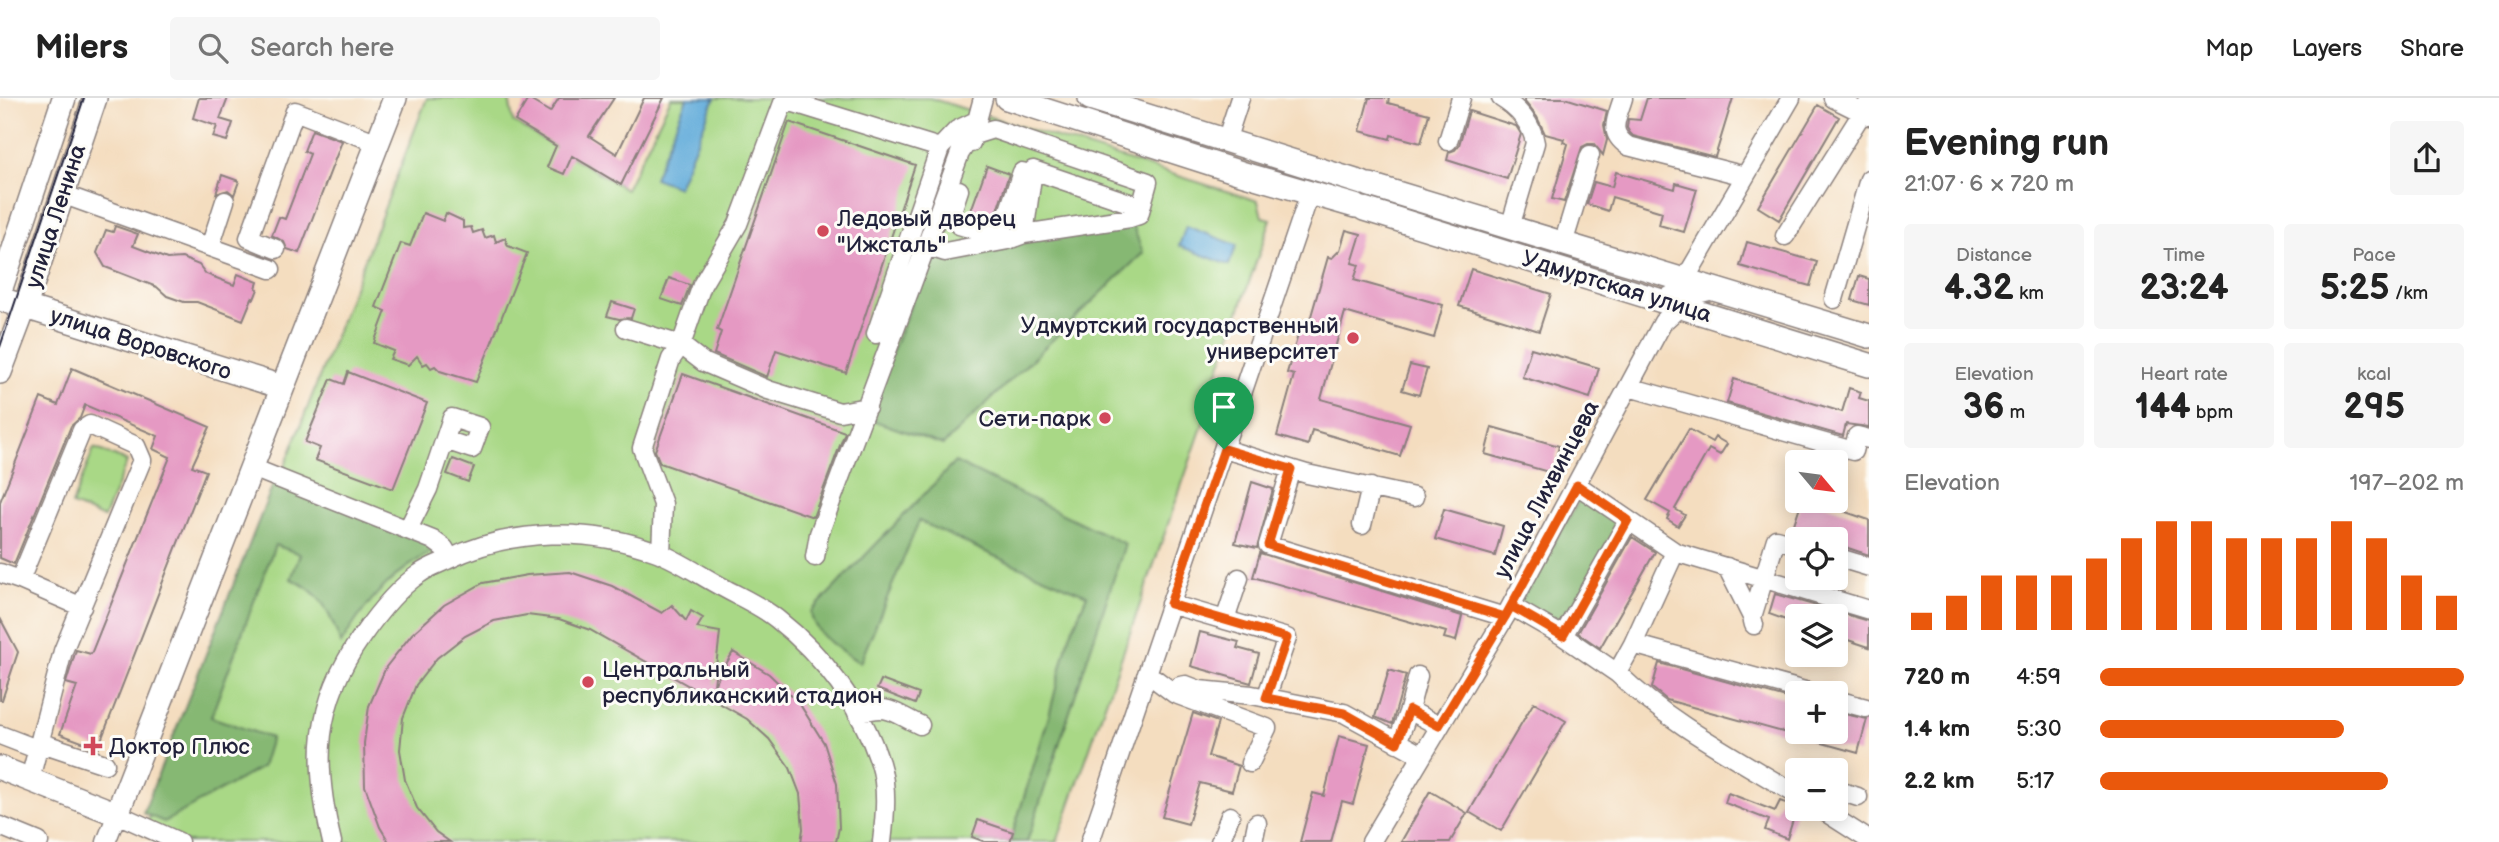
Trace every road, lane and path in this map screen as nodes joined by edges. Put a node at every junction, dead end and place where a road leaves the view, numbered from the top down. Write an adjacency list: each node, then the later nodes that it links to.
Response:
1 (64, 98): 42 (main road, улица Ленина)
2 (94, 98): 26 (main road, улица Ленина)
3 (395, 98): 18 (main road)
4 (983, 98): 15 (street)
5 (1007, 98): 25 (main road, Удмуртская улица)
6 (1090, 98): 16 (main road, Удмуртская улица)
7 (1240, 98): 16 (street)
8 (1461, 98): 17 (street)
9 (1501, 98): 13 (street)
10 (1623, 98): 22 (street)
11 (1791, 98): 22 (street)
12 (1833, 98): 14 (street)
13 (1520, 105): 31 (street)
14 (1867, 111): 33 (street)
15 (973, 129): 19 (street); 24 (street); 28 (street)
16 (1226, 141): 31 (main road, Удмуртская улица)
17 (1448, 141)
18 (378, 144): 37 (street); 53 (main road)
19 (940, 148): 48 (street); 50 (street)
20 (1590, 155): 34 (street)
21 (1033, 176): 24 (street); 28 (street); 32 (street)
22 (1745, 176): 40 (street)
23 (1869, 179): 29 (street)
24 (954, 186): 30 (street); 35 (street)
25 (1310, 193): 38 (main road, Удмуртская улица); 58 (street)
26 (62, 194): 36 (street); 46 (main road, улица Ленина)
27 (225, 201): 36 (street)
28 (1141, 207): 32 (street)
29 (1864, 210): 44 (street)
30 (966, 212)
31 (1510, 227): 34 (main road, Удмуртская улица)
32 (1024, 234): 35 (street)
33 (1785, 236)
34 (1561, 243): 38 (main road); 40 (main road, Удмуртская улица)
35 (926, 246): 55 (street)
36 (210, 247): 39 (street)
37 (276, 249)
38 (1550, 267): 45 (main road, Удмуртская улица)
39 (271, 269)
40 (1684, 281): 41 (main road, Удмуртская улица); 45 (street, улица Лихвинцева)
41 (1713, 290): 45 (street); 49 (main road, Удмуртская улица)
42 (0, 292)
43 (0, 299): 46 (main road, улица Воровского)
44 (1834, 299)
45 (1671, 303): 51 (main road, Удмуртская улица); 54 (street, улица Лихвинцева)
46 (25, 306): 52 (main road, улица Ленина); 53 (main road, улица Воровского)
47 (626, 328): 50 (street)
48 (876, 334)
49 (1869, 336)
50 (681, 345): 55 (street); 69 (street)
51 (1869, 365)
52 (0, 372)
53 (282, 387): 59 (main road)
54 (1629, 387): 56 (street); 61 (street, улица Лихвинцева)
55 (867, 407): 70 (street)
56 (1869, 439)
57 (445, 440): 66 (street)
58 (1224, 449): 60 (street); 79 (street)
59 (250, 467): 66 (street); 109 (main road)
60 (1291, 469): 62 (street); 82 (street)
61 (1577, 485): 64 (street); 82 (street, улица Лихвинцева)
62 (1371, 487): 63 (street); 65 (street)
63 (1414, 497)
64 (1628, 520): 68 (street); 84 (street)
65 (1363, 526)
66 (408, 529): 71 (street)
67 (1785, 542): 77 (street)
68 (1675, 552): 73 (street); 85 (street)
69 (661, 554): 71 (street); 95 (street)
70 (815, 556)
71 (450, 558): 118 (street)
72 (1848, 561): 74 (street)
73 (1727, 567): 77 (street); 77 (street)
74 (1869, 567)
75 (0, 573): 78 (street)
76 (1239, 578): 83 (street)
77 (1763, 578): 81 (street)
78 (20, 580): 80 (street); 80 (street)
79 (1170, 604): 83 (street); 87 (street)
80 (82, 607): 100 (street)
81 (1869, 610)
82 (1508, 612): 84 (street); 97 (street, улица Лихвинцева)
83 (1225, 620): 91 (street)
84 (1563, 636): 86 (street)
85 (1633, 643): 86 (street); 89 (street)
86 (1617, 673): 106 (street)
87 (1146, 676): 90 (street); 120 (street)
88 (1418, 676): 94 (street)
89 (1785, 685)
90 (1175, 694): 91 (street); 102 (street)
91 (1266, 698): 99 (street)
92 (1848, 703): 93 (street)
93 (1866, 708)
94 (1409, 710): 97 (street); 99 (street)
95 (857, 713): 96 (street); 119 (street)
96 (920, 725)
97 (1439, 726): 101 (street, улица Лихвинцева)
98 (0, 735): 100 (street)
99 (1397, 743): 101 (street)
100 (39, 750): 103 (street); 105 (street)
101 (1421, 755): 123 (street, улица Лихвинцева)
102 (1250, 763)
103 (104, 764)
104 (0, 768): 105 (main road)
105 (30, 779): 109 (main road)
106 (1785, 788)
107 (1848, 794): 108 (street)
108 (1858, 797)
109 (117, 814): 114 (street); 117 (street)
110 (1230, 816): 121 (street)
111 (1839, 821): 115 (street)
112 (1257, 823): 122 (street)
113 (0, 825): 116 (street)
114 (172, 840)
115 (1869, 840)
116 (39, 842)
117 (106, 842)
118 (332, 842)
119 (882, 842)
120 (1090, 842)
121 (1220, 842)
122 (1253, 842)
123 (1371, 842)

